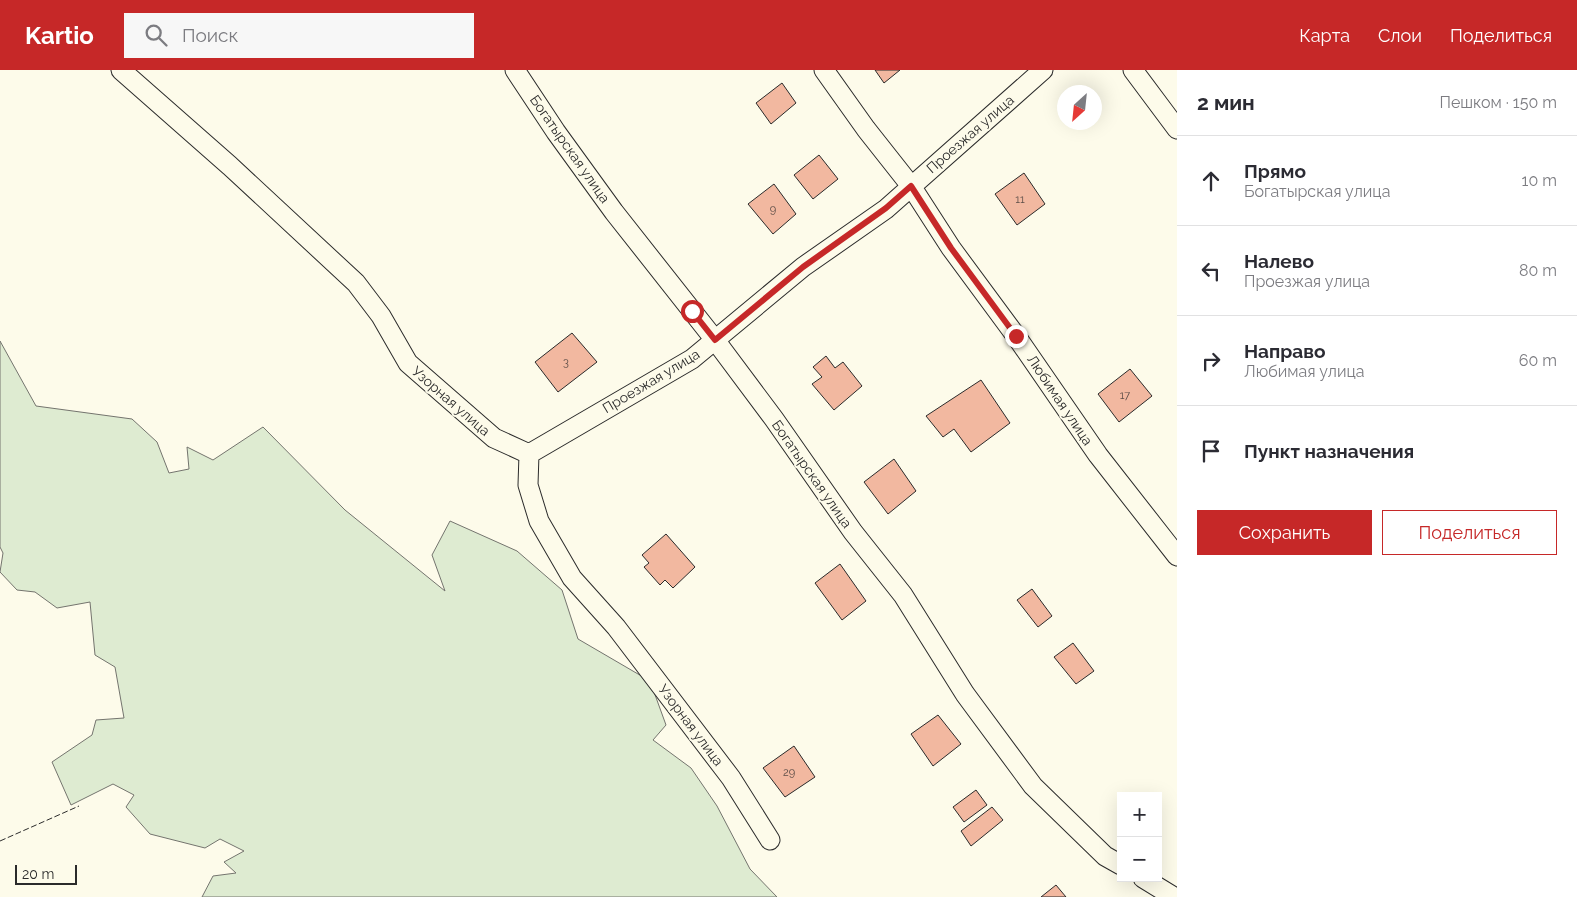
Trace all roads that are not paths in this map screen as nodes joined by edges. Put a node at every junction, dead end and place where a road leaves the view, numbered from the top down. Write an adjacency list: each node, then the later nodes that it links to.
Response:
1 (121, 70): 9 (street, Узорная улица)
2 (515, 70): 8 (street, Богатырская улица)
3 (824, 70): 7 (street, Любимая улица)
4 (1043, 70): 7 (street, Проезжая улица)
5 (1133, 70): 6 (street)
6 (1177, 129)
7 (911, 186): 8 (street, Проезжая улица); 10 (street, Любимая улица)
8 (715, 340): 9 (street, Проезжая улица); 12 (street, Богатырская улица)
9 (529, 454): 11 (street, Узорная улица)
10 (1177, 556)
11 (770, 840)
12 (1117, 863)
13 (1149, 882): 14 (street)
14 (1174, 897)

